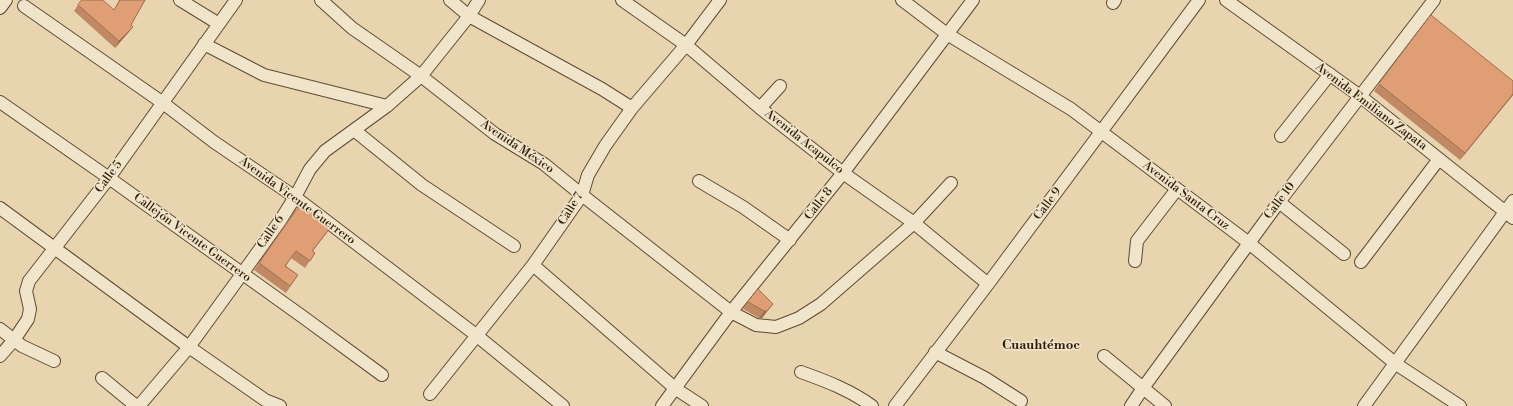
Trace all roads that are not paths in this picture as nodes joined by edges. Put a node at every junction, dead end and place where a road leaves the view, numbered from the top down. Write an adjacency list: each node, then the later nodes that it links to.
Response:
1 (6, 0): 15 (street)
2 (180, 0): 17 (street)
3 (236, 0): 17 (street, Calle 5)
4 (320, 0): 22 (street, Avenida México)
5 (450, 0): 16 (street)
6 (479, 0): 16 (street, Calle 6)
7 (622, 0): 20 (street, Avenida Acapulco)
8 (720, 0): 20 (street, Calle 7)
9 (902, 0): 18 (street, Avenida Santa Cruz)
10 (973, 0): 18 (street, Calle 8)
11 (1199, 0): 31 (street, Calle 9)
12 (1226, 0): 21 (street, Avenida Emiliano Zapata)
13 (1434, 0): 24 (street, Calle 10)
14 (24, 6): 26 (street, Avenida Vicente Guerrero)
15 (0, 8)
16 (469, 16): 22 (street, Calle 6); 28 (street)
17 (219, 24): 19 (street, Calle 5)
18 (947, 34): 31 (street, Avenida Santa Cruz); 34 (street, Calle 8)
19 (204, 44): 26 (street, Calle 5); 27 (street)
20 (686, 45): 28 (street, Calle 7); 29 (street, Avenida Acapulco)
21 (1330, 74): 24 (street, Avenida Emiliano Zapata); 32 (street)
22 (421, 76): 27 (street, Calle 6); 39 (street, Avenida México)
23 (780, 86): 29 (street)
24 (1360, 96): 33 (street, Avenida Emiliano Zapata); 42 (street, Calle 10)
25 (0, 102): 35 (street, Callejón Vicente Guerrero)
26 (162, 103): 35 (street, Calle 5); 40 (street, Avenida Vicente Guerrero)
27 (387, 106): 30 (street, Calle 6)
28 (632, 108): 39 (street, Calle 7)
29 (760, 108): 34 (street, Avenida Acapulco)
30 (354, 130): 40 (street, Calle 6); 48 (street)
31 (1101, 132): 38 (street, Avenida Santa Cruz); 55 (street, Calle 9)
32 (1281, 136)
33 (1440, 159): 44 (street, Avenida Emiliano Zapata); 52 (street)
34 (843, 173): 45 (street, Avenida Acapulco); 46 (street, Calle 8)
35 (109, 178): 49 (street, Calle 5); 54 (street, Callejón Vicente Guerrero)
36 (698, 181): 46 (street)
37 (951, 183): 45 (street, Avenida México)
38 (1177, 189): 47 (street, Avenida Santa Cruz); 51 (street)
39 (582, 195): 53 (street, Calle 7); 56 (street, Avenida México)
40 (295, 197): 54 (street, Calle 6); 58 (street, Avenida Vicente Guerrero)
41 (1513, 201): 44 (street)
42 (1279, 202): 47 (street, Calle 10); 50 (street)
43 (0, 208): 49 (street)
44 (1509, 215): 65 (street)
45 (914, 223): 55 (street, Avenida Acapulco); 56 (street, Avenida México)
46 (790, 240): 56 (street, Calle 8)
47 (1249, 243): 65 (street, Avenida Santa Cruz); 69 (street, Calle 10)
48 (514, 246)
49 (55, 249): 59 (street, Calle 5); 60 (street)
50 (1344, 254)
51 (1135, 261)
52 (1361, 262)
53 (533, 265): 58 (street, Calle 7); 70 (street)
54 (242, 274): 60 (street, Calle 6); 67 (street, Callejón Vicente Guerrero)
55 (988, 284): 61 (street, Calle 9)
56 (731, 312): 70 (street, Calle 8)
57 (0, 329): 59 (street)
58 (476, 335): 71 (street, Calle 7); 76 (street, Avenida Vicente Guerrero)
59 (14, 340): 62 (street, Calle 5); 64 (street)
60 (189, 347): 74 (street, Calle 6); 75 (street)
61 (935, 352): 72 (street); 80 (street, Calle 9)
62 (0, 356)
63 (1104, 356): 69 (street)
64 (54, 361)
65 (1396, 364): 83 (street); 84 (street, Avenida Santa Cruz)
66 (801, 372): 79 (street)
67 (382, 376)
68 (102, 378): 73 (street)
69 (1143, 388): 81 (street, Calle 10); 82 (street)
70 (676, 389): 77 (street, Calle 8); 78 (street)
71 (430, 394)
72 (1021, 401)
73 (136, 406)
74 (139, 406)
75 (280, 406)
76 (563, 406)
77 (662, 406)
78 (702, 406)
79 (872, 406)
80 (895, 406)
81 (1131, 406)
82 (1165, 406)
83 (1364, 406)
84 (1460, 406)

